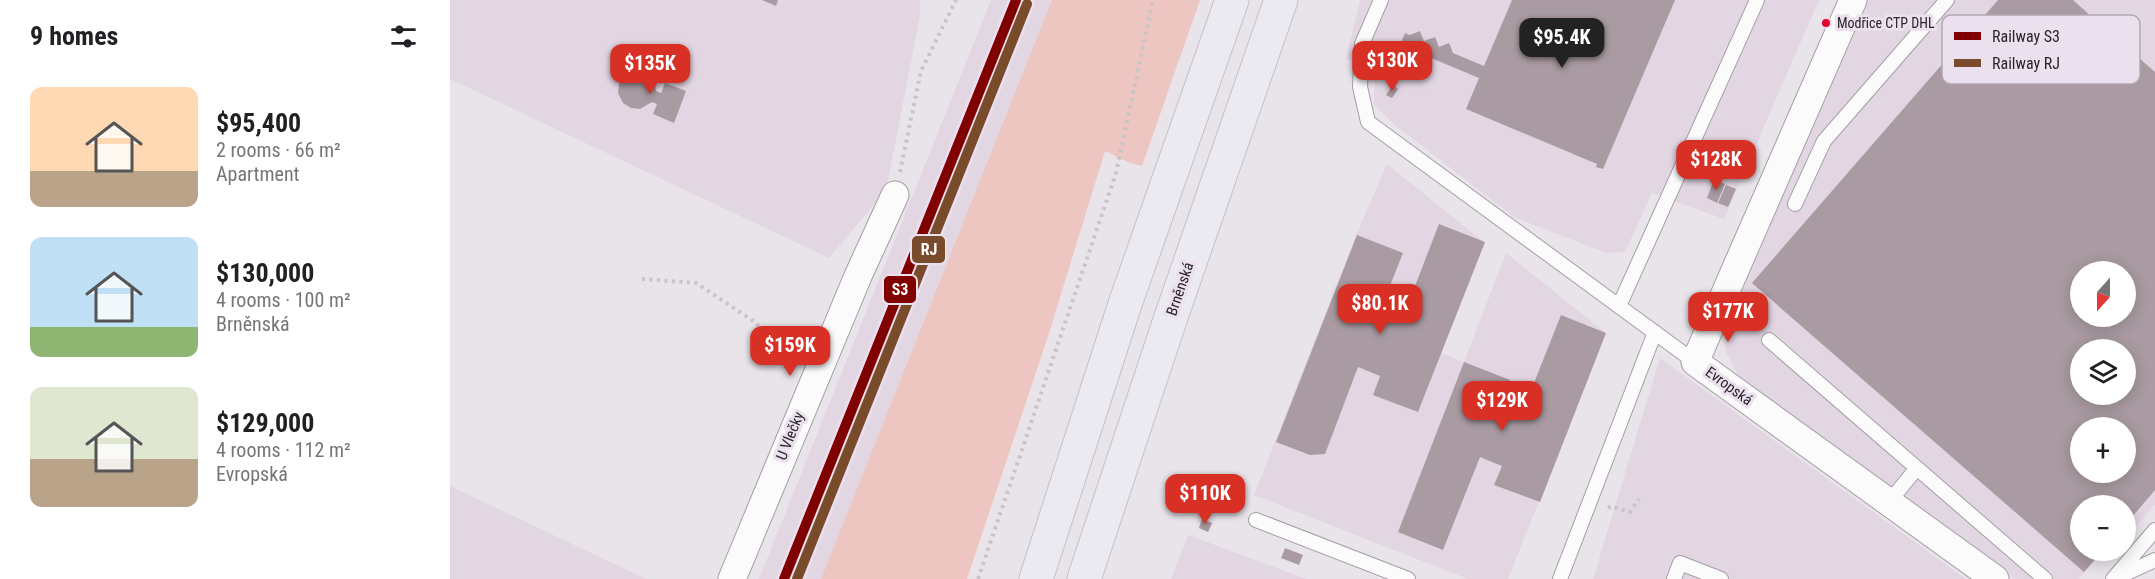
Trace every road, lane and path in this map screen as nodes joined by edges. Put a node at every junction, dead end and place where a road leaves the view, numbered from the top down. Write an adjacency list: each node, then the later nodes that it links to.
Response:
1 (956, 0): 9 (path)
2 (1153, 0): 23 (path)
3 (1232, 0): 24 (highway)
4 (1281, 0): 25 (highway, Brněnská)
5 (1381, 0): 12 (lane)
6 (1757, 0): 12 (lane)
7 (1852, 0): 15 (street, Evropská)
8 (1947, 0): 10 (lane)
9 (895, 195): 16 (street, U Vlečky)
10 (1795, 204)
11 (642, 279): 16 (path)
12 (1619, 306): 13 (lane)
13 (1655, 332): 15 (lane); 27 (lane)
14 (1768, 340): 17 (lane)
15 (1695, 362): 18 (street, Evropská)
16 (804, 402): 22 (street, U Vlečky)
17 (1917, 468): 18 (lane); 31 (lane)
18 (1888, 502): 30 (street, Evropská)
19 (1257, 520): 26 (lane)
20 (2155, 530): 32 (lane)
21 (2155, 560): 32 (lane)
22 (732, 579)
23 (978, 579)
24 (1036, 579)
25 (1084, 579)
26 (1408, 579)
27 (1560, 579)
28 (1674, 579): 29 (lane)
29 (1721, 579)
30 (1995, 579)
31 (2045, 579)
32 (2113, 579)

